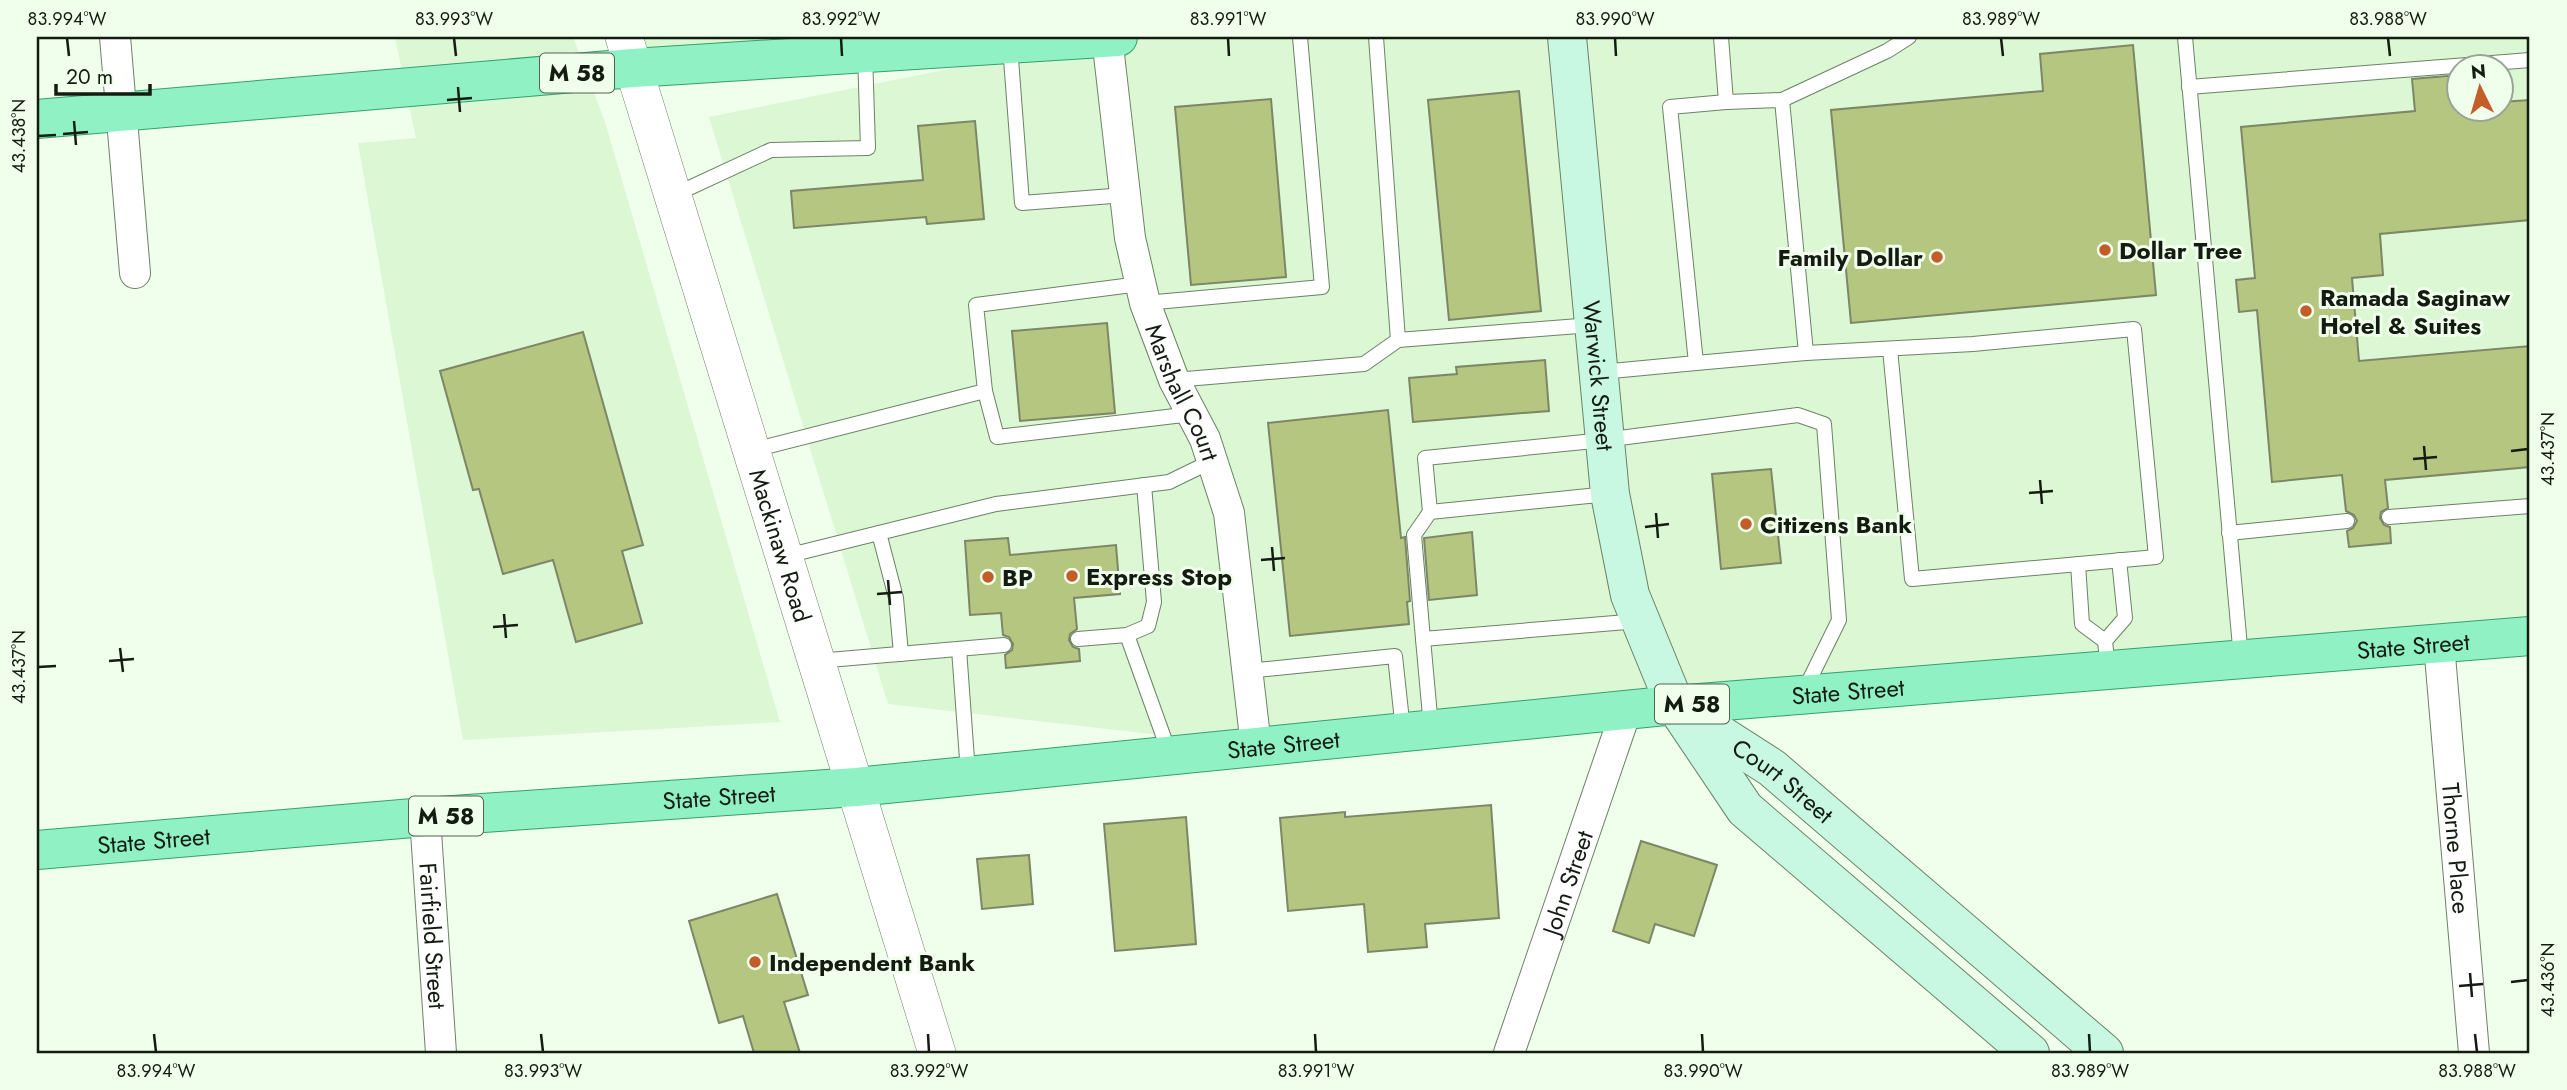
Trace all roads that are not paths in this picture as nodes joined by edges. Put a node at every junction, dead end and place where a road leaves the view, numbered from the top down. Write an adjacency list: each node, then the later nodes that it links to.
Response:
1 (115, 37): 17 (street)
2 (1107, 37): 3 (main road, M 58); 10 (main road, M 58); 19 (street, Marshall Court)
3 (1118, 37)
4 (1300, 37): 22 (lane)
5 (1376, 37): 24 (lane)
6 (1567, 37): 23 (main road, Warwick Street)
7 (1721, 37): 16 (lane)
8 (1909, 37): 15 (lane)
9 (2185, 37): 14 (lane)
10 (1010, 44): 12 (main road, M 58); 19 (lane)
11 (629, 52): 12 (main road, M 58); 17 (main road, M 58); 20 (street, Mackinaw Road)
12 (865, 53): 20 (lane)
13 (2530, 60): 14 (lane)
14 (2189, 87): 42 (lane)
15 (1782, 100): 16 (lane); 26 (lane)
16 (1726, 102): 27 (lane)
17 (121, 110): 18 (main road, M 58); 21 (street)
18 (37, 119)
19 (1125, 195): 22 (street, Marshall Court)
20 (673, 196): 33 (street, Mackinaw Road)
21 (135, 273)
22 (1143, 293): 29 (street, Marshall Court); 30 (lane)
23 (1593, 325): 24 (lane); 28 (main road, Warwick Street)
24 (1398, 340): 29 (lane)
25 (1891, 349): 26 (lane); 44 (lane); 45 (lane)
26 (1806, 353): 27 (lane)
27 (1696, 363): 28 (lane)
28 (1598, 372): 32 (main road, Warwick Street)
29 (1174, 380): 31 (street, Marshall Court)
30 (985, 391): 31 (lane); 33 (lane)
31 (1192, 414): 34 (street, Marshall Court)
32 (1604, 440): 36 (main road, Warwick Street); 38 (lane); 59 (lane)
33 (752, 450): 43 (street, Mackinaw Road)
34 (1212, 461): 35 (lane); 58 (street, Marshall Court)
35 (1144, 485): 41 (lane); 47 (lane)
36 (1610, 494): 38 (lane); 46 (main road, Warwick Street)
37 (2530, 506): 39 (lane)
38 (1430, 512): 50 (lane)
39 (2389, 517)
40 (2347, 521): 42 (lane)
41 (880, 533): 43 (lane); 54 (lane)
42 (2229, 533): 56 (lane)
43 (785, 557): 57 (street, Mackinaw Road)
44 (2119, 560): 45 (lane); 55 (lane)
45 (2078, 564): 55 (lane)
46 (1640, 621): 50 (lane); 60 (main road, Warwick Street)
47 (1127, 635): 49 (lane); 64 (lane)
48 (2530, 636): 51 (main road, State Street / M 58)
49 (1078, 639)
50 (1423, 639): 62 (lane)
51 (2438, 644): 56 (main road, State Street / M 58); 74 (street, Thorne Place)
52 (1004, 645): 53 (lane)
53 (959, 649): 54 (lane); 65 (lane)
54 (901, 654): 57 (lane)
55 (2106, 656): 56 (main road, State Street / M 58); 59 (main road, State Street / M 58)
56 (2241, 660)
57 (817, 661): 66 (street, Mackinaw Road)
58 (1247, 671): 62 (lane); 63 (street, Marshall Court)
59 (1802, 695): 60 (main road, State Street / M 58)
60 (1675, 705): 61 (main road, State Street / M 58); 72 (main road, Court Street); 73 (main road, Court Street)
61 (1626, 711): 62 (main road, State Street / M 58); 71 (street, John Street)
62 (1417, 731): 63 (main road, State Street / M 58)
63 (1256, 746): 64 (main road, State Street / M 58)
64 (1170, 755): 65 (main road, State Street / M 58)
65 (968, 775): 66 (main road, State Street / M 58)
66 (856, 787): 67 (main road, State Street / M 58); 70 (street, Mackinaw Road)
67 (425, 817): 68 (main road, State Street / M 58); 69 (street, Fairfield Street)
68 (37, 850)
69 (441, 1053)
70 (937, 1053)
71 (1509, 1053)
72 (2030, 1053)
73 (2104, 1053)
74 (2474, 1053)

